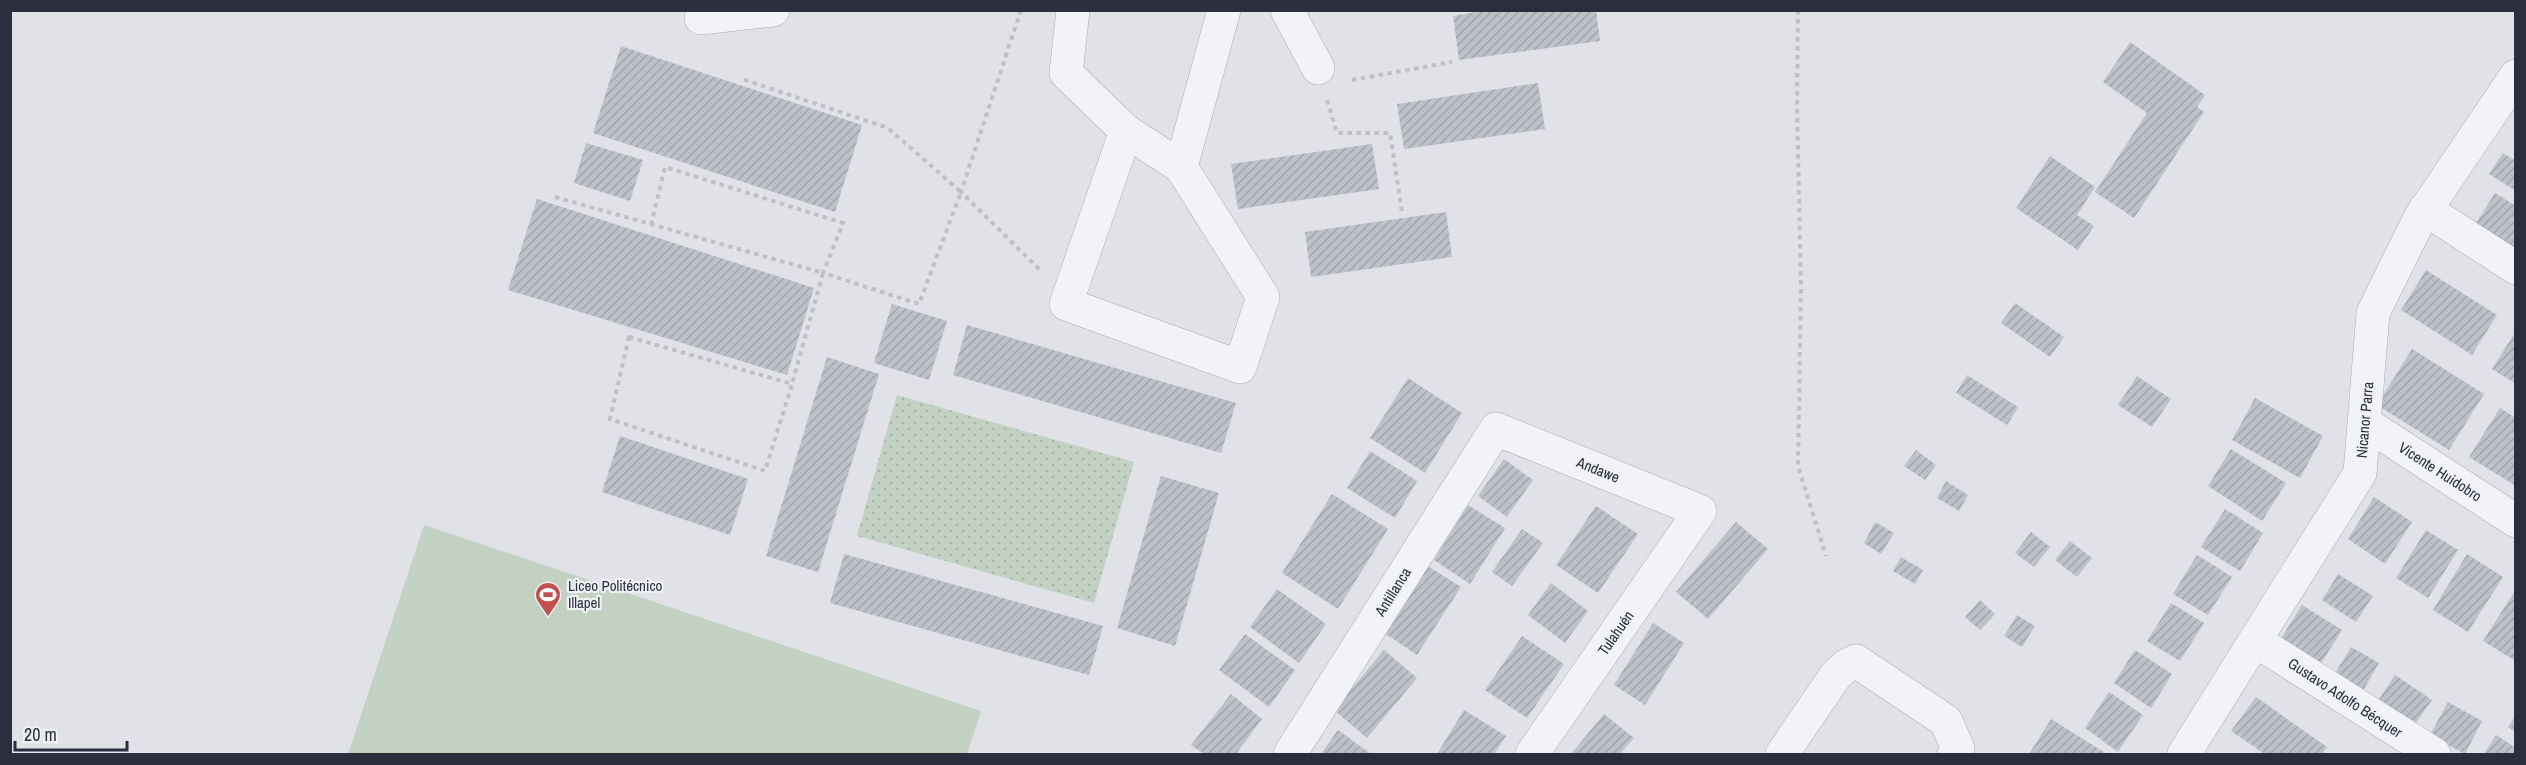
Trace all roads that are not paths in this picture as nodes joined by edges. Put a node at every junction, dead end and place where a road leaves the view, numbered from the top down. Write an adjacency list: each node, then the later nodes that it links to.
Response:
1 (773, 10): 5 (street)
2 (1073, 10): 8 (street)
3 (1224, 10): 9 (street)
4 (1287, 10): 6 (street)
5 (700, 18)
6 (1318, 68)
7 (2516, 76): 10 (street, Nicanor Parra)
8 (1126, 131): 9 (street); 9 (street)
9 (1181, 167)
10 (2425, 209): 11 (street); 12 (street, Nicanor Parra)
11 (2516, 267)
12 (2366, 423): 15 (street, Vicente Huidobro); 16 (street, Nicanor Parra)
13 (1496, 429): 14 (street, Andawe); 17 (street, Antillanca)
14 (1700, 511): 18 (street, Tulahuén)
15 (2516, 521)
16 (2256, 641): 21 (street, Nicanor Parra); 22 (street, Gustavo Adolfo Bécquer)
17 (1290, 754)
18 (1532, 754)
19 (1782, 754): 20 (street)
20 (1954, 754)
21 (2184, 754)
22 (2434, 754)

